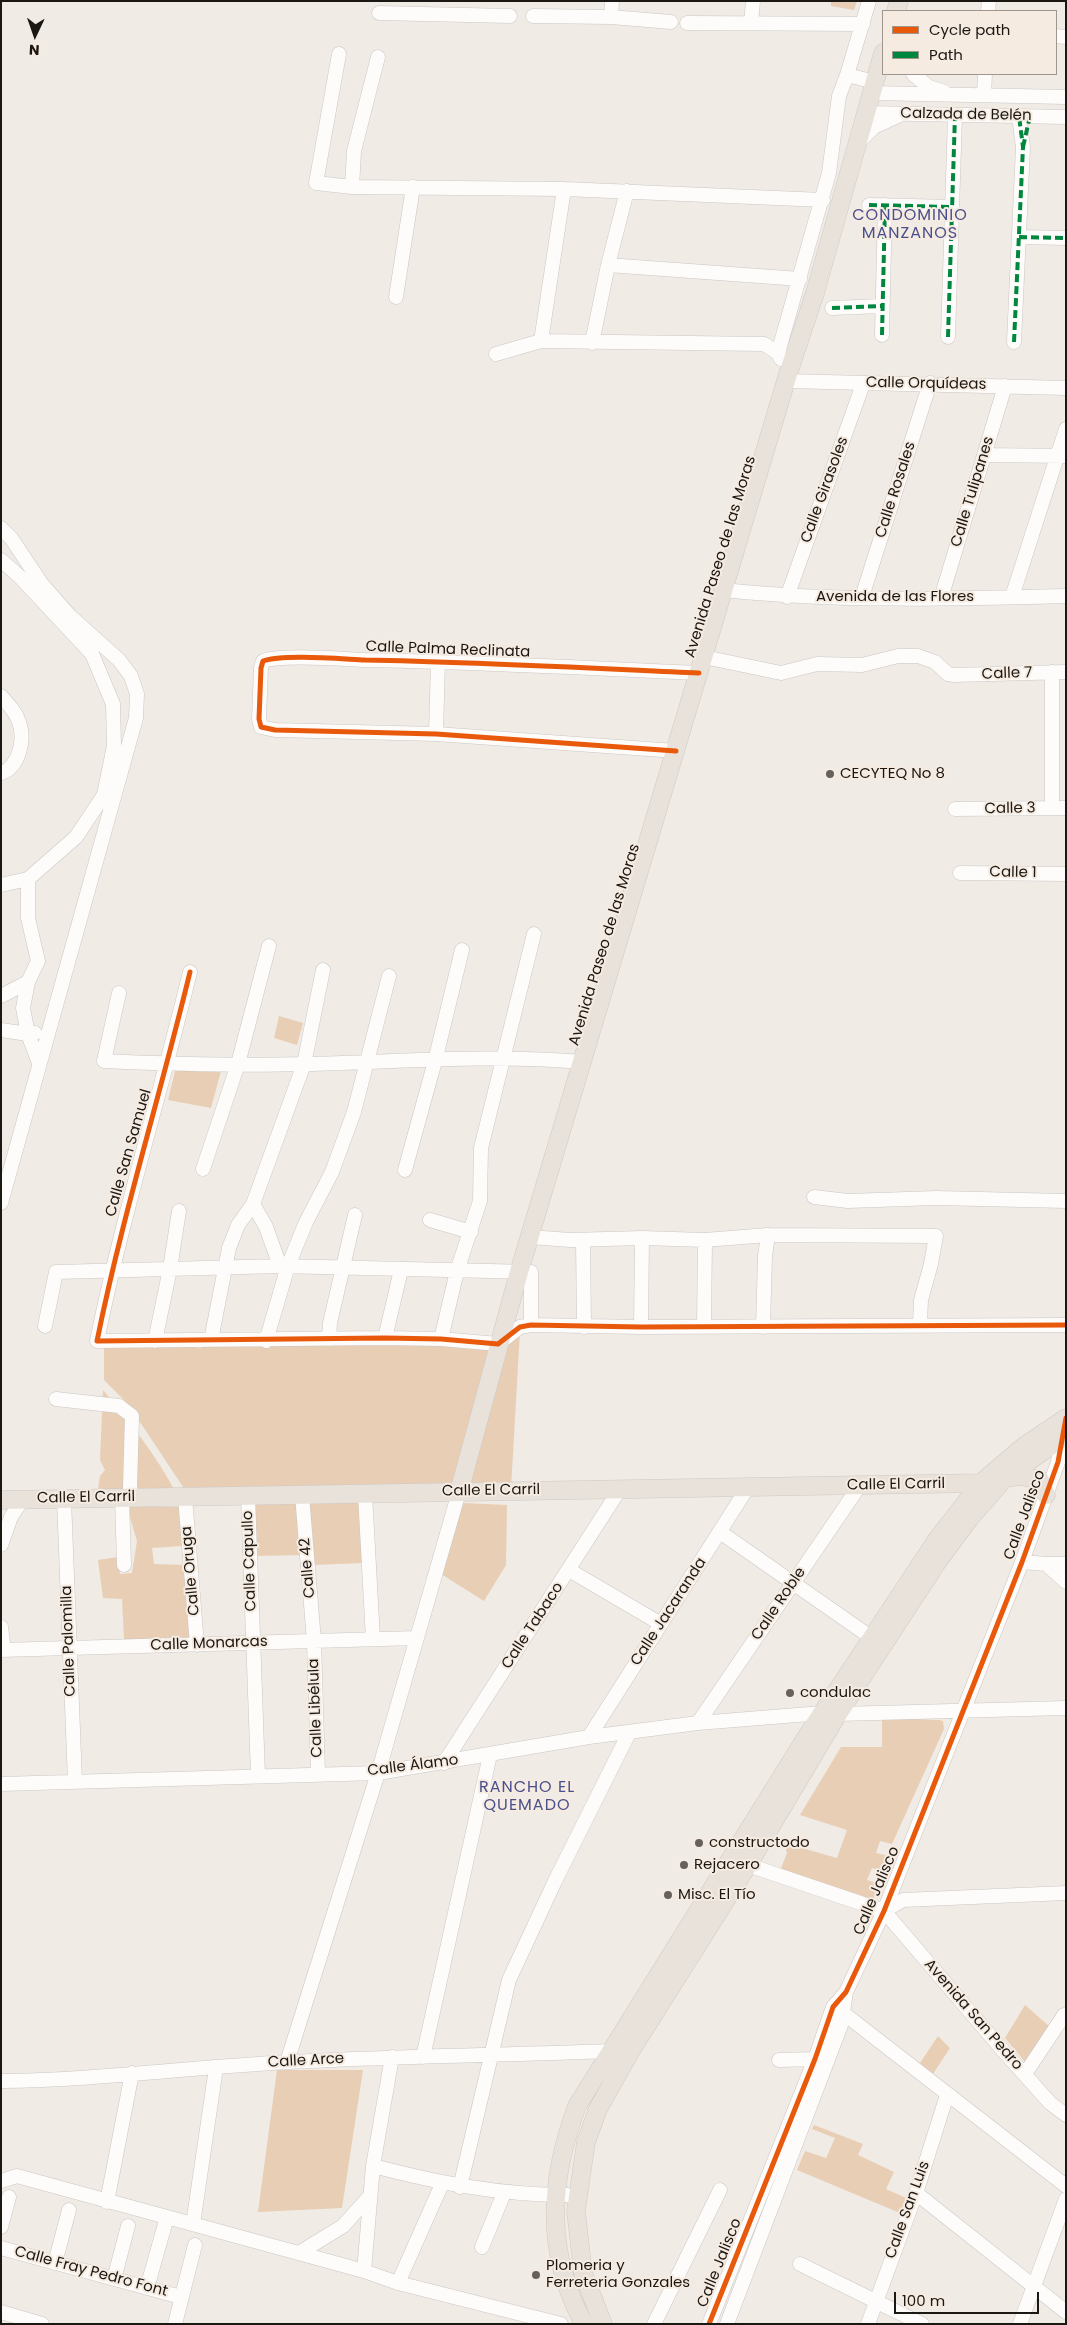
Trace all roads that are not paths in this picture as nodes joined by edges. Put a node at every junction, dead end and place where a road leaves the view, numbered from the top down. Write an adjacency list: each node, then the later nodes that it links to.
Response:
1 (612, 1): 8 (street)
2 (753, 1): 11 (street)
3 (869, 1): 12 (street)
4 (472, 8): 5 (street); 6 (street)
5 (379, 12)
6 (510, 16)
7 (533, 16): 8 (street)
8 (611, 17): 9 (street)
9 (671, 22)
10 (687, 23): 11 (street)
11 (751, 23): 12 (street)
12 (863, 24): 16 (street)
13 (339, 54): 30 (street)
14 (882, 56): 19 (main road, Avenida Paseo de las Moras)
15 (378, 57): 30 (street)
16 (847, 75): 19 (street, Calzada de Belén); 34 (street)
17 (914, 75): 20 (street)
18 (985, 75): 21 (street)
19 (873, 87): 20 (street, Calzada de Belén); 24 (main road, Avenida Paseo de las Moras)
20 (957, 95): 21 (street, Calzada de Belén)
21 (984, 95): 22 (street, Calzada de Belén)
22 (1042, 97): 23 (street, Calzada de Belén); 27 (street)
23 (1066, 97)
24 (866, 113): 25 (street, Calzada de Belén); 29 (main road, Avenida Paseo de las Moras)
25 (904, 114): 26 (street, Calzada de Belén); 29 (street)
26 (954, 115): 27 (street, Calzada de Belén); 37 (street)
27 (1030, 116): 28 (street, Calzada de Belén); 38 (street)
28 (1066, 117)
29 (856, 144): 52 (main road, Avenida Paseo de las Moras)
30 (352, 187): 31 (street)
31 (413, 187): 32 (street); 42 (street)
32 (564, 189): 33 (street); 47 (street)
33 (627, 191): 34 (street); 40 (street)
34 (823, 200): 41 (street)
35 (869, 205): 36 (street)
36 (885, 205): 37 (street); 43 (street)
37 (952, 207): 46 (street)
38 (1019, 237): 39 (street); 48 (street)
39 (1066, 238)
40 (608, 265): 41 (street); 49 (street)
41 (800, 279): 50 (street)
42 (396, 297)
43 (882, 306): 44 (street); 45 (street)
44 (832, 308)
45 (882, 335)
46 (948, 336)
47 (541, 342): 49 (street); 51 (street)
48 (1014, 342)
49 (592, 344): 50 (street)
50 (778, 353): 52 (street)
51 (496, 354)
52 (787, 377): 54 (street, Calle Orquídeas); 63 (main road, Avenida Paseo de las Moras)
53 (930, 383): 54 (street, Calle Orquídeas); 55 (street, Calle Orquídeas); 66 (street, Calle Rosales)
54 (863, 384): 65 (street, Calle Girasoles)
55 (1005, 386): 56 (street, Calle Orquídeas); 58 (street, Calle Tulipanes)
56 (1066, 388)
57 (1066, 428): 59 (street)
58 (985, 454): 59 (street); 68 (street, Calle Tulipanes)
59 (1062, 456): 67 (street)
60 (6, 533): 61 (street); 80 (street)
61 (1, 551)
62 (1, 560): 79 (street)
63 (724, 590): 65 (street, Avenida de las Flores); 70 (main road, Avenida Paseo de las Moras)
64 (1066, 596): 67 (street, Avenida de las Flores)
65 (787, 597): 66 (street, Avenida de las Flores)
66 (862, 597): 68 (street, Avenida de las Flores)
67 (1012, 597): 68 (street, Avenida de las Flores)
68 (941, 598)
69 (438, 661): 70 (street, Calle Palma Reclinata); 74 (street); 74 (street, Calle Palma Reclinata)
70 (701, 665): 72 (street, Calle Palma Reclinata); 75 (main road, Avenida Paseo de las Moras)
71 (1059, 672): 72 (street, Calle 7); 77 (street)
72 (948, 674)
73 (1, 696): 76 (street)
74 (436, 734): 75 (street)
75 (676, 751): 100 (main road, Avenida Paseo de las Moras)
76 (1, 773)
77 (1059, 808): 78 (street, Calle 3)
78 (955, 809)
79 (76, 837): 80 (street); 83 (street)
80 (99, 848): 95 (street)
81 (960, 872): 82 (street, Calle 1)
82 (1066, 874)
83 (28, 879): 84 (street); 91 (street)
84 (1, 885)
85 (534, 934): 97 (street)
86 (269, 946): 103 (street)
87 (462, 950): 98 (street)
88 (323, 970): 104 (street)
89 (190, 972): 102 (street, Calle San Samuel)
90 (389, 976): 99 (street)
91 (28, 982): 93 (street); 96 (street)
92 (119, 993): 102 (street)
93 (1, 996)
94 (1, 1030): 96 (street)
95 (48, 1031): 96 (street); 101 (street)
96 (28, 1034): 101 (street)
97 (503, 1058): 98 (street); 100 (street); 116 (street)
98 (435, 1061): 99 (street); 108 (street)
99 (367, 1062): 104 (street); 122 (street)
100 (582, 1062): 118 (main road, Avenida Paseo de las Moras)
101 (39, 1063): 105 (street)
102 (168, 1064): 103 (street); 126 (street, Calle San Samuel)
103 (238, 1064): 104 (street); 106 (street)
104 (304, 1064): 112 (street)
105 (13, 1159): 107 (street); 111 (street)
106 (203, 1169)
107 (1, 1170)
108 (405, 1170)
109 (814, 1197): 110 (street)
110 (1066, 1200)
111 (1, 1202)
112 (254, 1204): 122 (street); 125 (street)
113 (179, 1211): 124 (street)
114 (355, 1215): 123 (street)
115 (430, 1220): 116 (street)
116 (471, 1232): 128 (street)
117 (768, 1235): 121 (street); 130 (street); 136 (street)
118 (530, 1237): 120 (street); 129 (main road, Avenida Paseo de las Moras)
119 (642, 1238): 120 (street); 121 (street); 137 (street)
120 (583, 1240): 134 (street)
121 (705, 1240): 135 (street)
122 (284, 1266): 123 (street); 125 (street); 143 (street)
123 (342, 1268): 127 (street); 139 (street)
124 (170, 1269): 125 (street); 126 (street); 142 (street)
125 (224, 1269): 141 (street)
126 (111, 1270): 133 (street); 142 (street, Calle San Samuel)
127 (401, 1270): 128 (street); 138 (street)
128 (457, 1271): 129 (street); 140 (street)
129 (519, 1272): 131 (street); 144 (main road, Avenida Paseo de las Moras)
130 (920, 1324): 132 (street); 136 (street)
131 (530, 1325): 134 (street); 144 (street)
132 (1066, 1325)
133 (45, 1326)
134 (584, 1327): 137 (street)
135 (704, 1327): 136 (street); 137 (street)
136 (763, 1327)
137 (642, 1328)
138 (385, 1338): 139 (street); 140 (street)
139 (329, 1339): 143 (street)
140 (441, 1339): 144 (street)
141 (211, 1340): 142 (street); 143 (street)
142 (155, 1341)
143 (266, 1341)
144 (498, 1344): 153 (main road, Avenida Paseo de las Moras)
145 (56, 1399): 159 (street)
146 (1066, 1418): 147 (street, Calle Jalisco); 149 (main road)
147 (1063, 1447): 148 (main road); 156 (street, Calle Jalisco)
148 (1005, 1478): 156 (main road); 184 (main road)
149 (981, 1483): 150 (main road, Calle El Carril); 175 (main road)
150 (860, 1485): 151 (main road, Calle El Carril); 171 (street, Calle Roble)
151 (748, 1487): 152 (main road, Calle El Carril); 163 (street, Calle Jacaranda)
152 (620, 1489): 153 (main road, Calle El Carril); 169 (street, Calle Tabaco)
153 (459, 1492): 154 (main road, Calle El Carril); 174 (street)
154 (365, 1494): 155 (main road, Calle El Carril); 176 (street)
155 (302, 1495): 157 (main road, Calle El Carril); 177 (street, Calle 42)
156 (1046, 1495): 165 (street, Calle Jalisco)
157 (248, 1496): 158 (main road, Calle El Carril); 178 (street, Calle Capullo)
158 (185, 1497): 159 (main road, Calle El Carril); 179 (street, Calle Oruga)
159 (127, 1498): 160 (main road, Calle El Carril); 168 (street)
160 (64, 1499): 162 (main road, Calle El Carril); 180 (street, Calle Palomilla)
161 (1, 1500): 162 (main road, Calle El Carril)
162 (22, 1500): 164 (street)
163 (720, 1532): 171 (street); 172 (street, Calle Jacaranda)
164 (1, 1545)
165 (1022, 1562): 166 (street); 183 (street, Calle Jalisco)
166 (1046, 1564): 167 (street); 170 (street)
167 (1066, 1564)
168 (124, 1565)
169 (569, 1570): 172 (street); 189 (street, Calle Tabaco)
170 (1066, 1582)
171 (794, 1583): 175 (street); 185 (street, Calle Roble)
172 (661, 1624): 187 (street, Calle Jacaranda)
173 (1, 1627): 181 (street)
174 (417, 1638): 176 (street, Calle Monarcas); 190 (street)
175 (872, 1638): 184 (main road)
176 (372, 1639): 177 (street, Calle Monarcas)
177 (314, 1641): 178 (street, Calle Monarcas); 191 (street, Calle Libélula)
178 (253, 1643): 179 (street, Calle Monarcas); 192 (street, Calle Capullo)
179 (197, 1645): 180 (street, Calle Monarcas)
180 (70, 1648): 181 (street, Calle Monarcas); 193 (street, Calle Palomilla)
181 (2, 1650)
182 (1066, 1708): 183 (street, Calle Álamo)
183 (962, 1710): 184 (street, Calle Álamo); 197 (street, Calle Jalisco)
184 (830, 1714): 185 (street, Calle Álamo); 195 (main road); 200 (main road)
185 (698, 1723): 186 (street, Calle Álamo)
186 (629, 1733): 187 (street, Calle Álamo); 201 (street)
187 (589, 1737): 188 (street, Calle Álamo)
188 (490, 1756): 189 (street, Calle Álamo); 203 (street)
189 (444, 1763): 190 (street, Calle Álamo)
190 (378, 1773): 191 (street, Calle Álamo); 206 (street)
191 (318, 1774): 192 (street, Calle Álamo)
192 (258, 1776): 193 (street, Calle Álamo)
193 (75, 1782): 194 (street, Calle Álamo)
194 (1, 1784)
195 (748, 1865): 197 (street); 226 (main road)
196 (1066, 1893): 197 (street)
197 (884, 1911): 198 (street, Calle Jalisco); 209 (street, Avenida San Pedro)
198 (838, 2010): 204 (street, Calle Jalisco); 211 (street); 254 (street, Calle Jalisco)
199 (1064, 2015): 209 (street)
200 (611, 2051): 201 (street, Calle Arce); 221 (main road)
201 (490, 2055): 203 (street, Calle Arce); 217 (street)
202 (392, 2056): 203 (street, Calle Arce); 206 (street, Calle Arce); 213 (street)
203 (423, 2057)
204 (815, 2059): 205 (street); 253 (street, Calle Jalisco)
205 (779, 2060)
206 (287, 2062): 207 (street, Calle Arce)
207 (216, 2068): 208 (street, Calle Arce); 229 (street)
208 (132, 2073): 210 (street, Calle Arce); 225 (street)
209 (1025, 2074): 212 (street, Avenida San Pedro)
210 (1, 2081)
211 (947, 2095): 216 (street); 220 (street, Calle San Luis)
212 (1066, 2115)
213 (373, 2166): 215 (street); 223 (street)
214 (1, 2181): 225 (street)
215 (442, 2184): 217 (street); 240 (street)
216 (1066, 2186)
217 (460, 2187): 219 (street)
218 (720, 2190): 252 (street)
219 (504, 2193): 221 (street); 233 (street)
220 (916, 2193): 241 (street); 244 (street, Calle San Luis)
221 (556, 2195): 226 (street); 250 (main road)
222 (9, 2196): 231 (street)
223 (370, 2196): 235 (street); 238 (street)
224 (1066, 2199): 241 (street)
225 (108, 2202): 228 (street)
226 (577, 2202): 251 (main road)
227 (69, 2210): 236 (street)
228 (167, 2217): 229 (street); 242 (street)
229 (194, 2224): 235 (street)
230 (128, 2226): 239 (street)
231 (1, 2227)
232 (195, 2245): 243 (street)
233 (482, 2247)
234 (1, 2248): 236 (street, Calle Fray Pedro Font)
235 (298, 2253): 238 (street)
236 (55, 2262): 239 (street, Calle Fray Pedro Font)
237 (800, 2264): 244 (street)
238 (364, 2271): 240 (street)
239 (114, 2279): 242 (street, Calle Fray Pedro Font)
240 (398, 2283): 249 (street)
241 (1034, 2287): 246 (street); 257 (street)
242 (147, 2288): 243 (street, Calle Fray Pedro Font)
243 (182, 2297): 248 (street)
244 (875, 2301): 255 (street, Calle San Luis); 256 (street)
245 (1, 2312): 247 (street)
246 (1066, 2312)
247 (42, 2324)
248 (175, 2324)
249 (561, 2324)
250 (584, 2324)
251 (603, 2324)
252 (654, 2324)
253 (709, 2324)
254 (727, 2324)
255 (868, 2324)
256 (922, 2324)
257 (1020, 2324)

